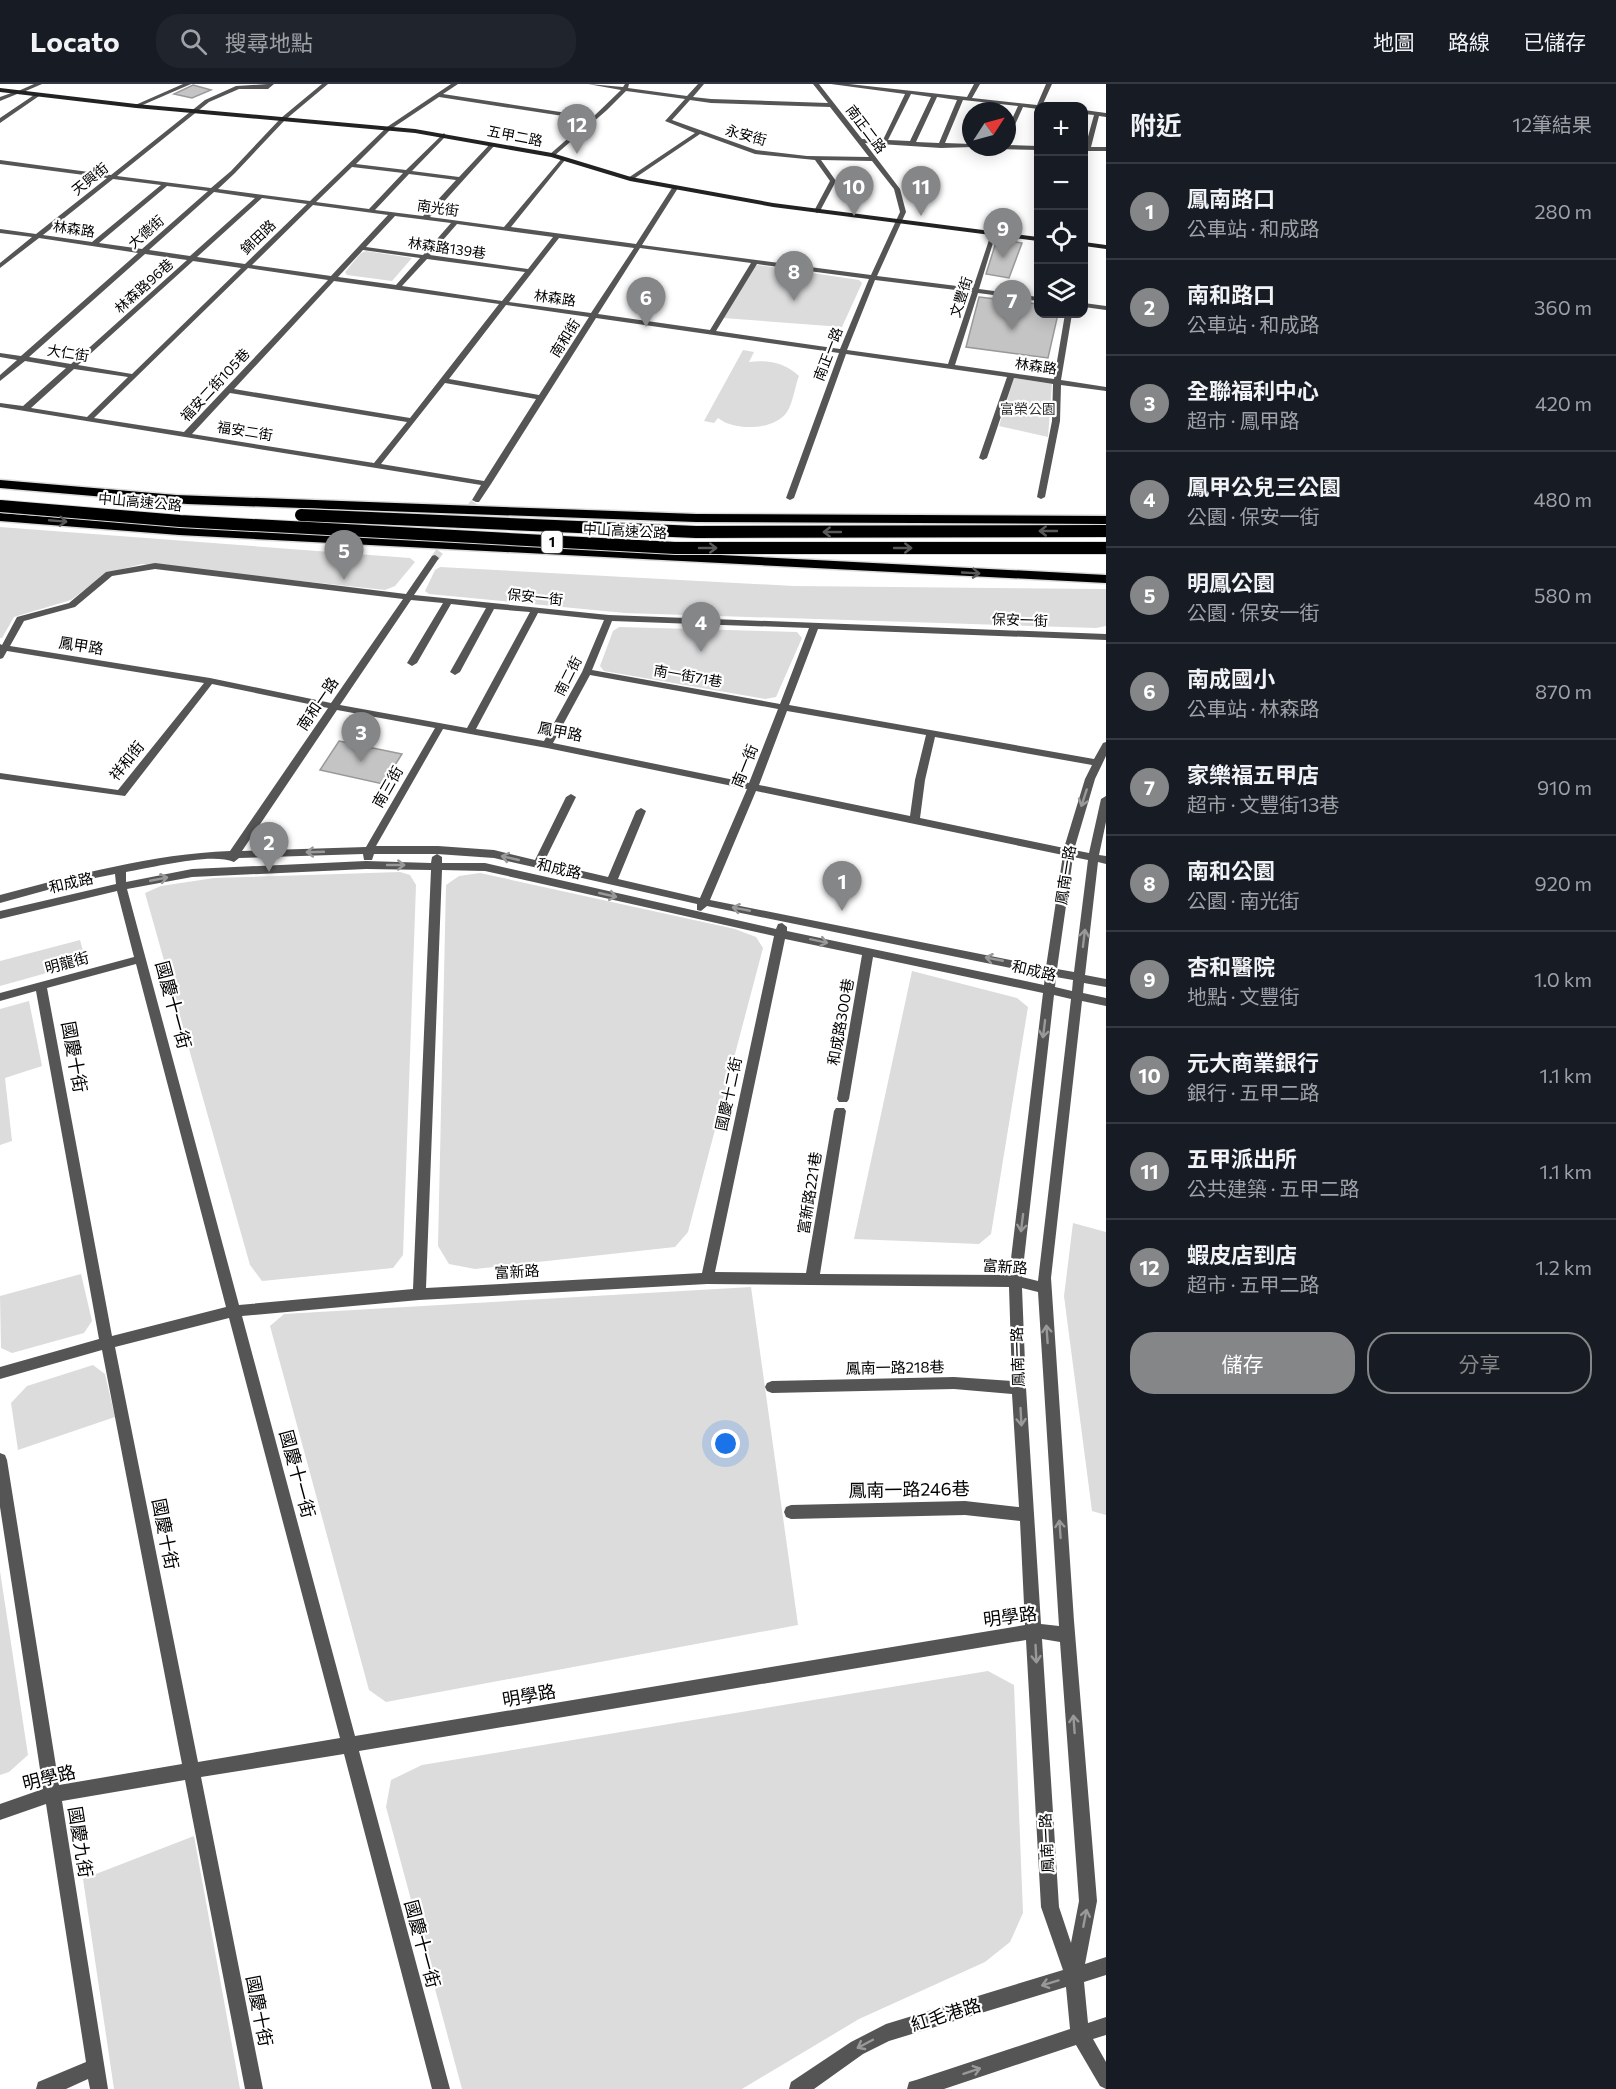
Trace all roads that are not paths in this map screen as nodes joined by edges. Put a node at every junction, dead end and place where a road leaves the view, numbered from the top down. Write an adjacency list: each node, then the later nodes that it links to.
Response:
1 (39, 84): 16 (street)
2 (188, 84): 30 (street)
3 (325, 84): 37 (street, 大德街)
4 (455, 84): 19 (street, 錦田路)
5 (591, 84): 14 (street)
6 (701, 84): 23 (street, 永安街)
7 (816, 84): 27 (street, 南正二路)
8 (834, 84): 9 (street)
9 (841, 84): 17 (street)
10 (907, 84): 17 (street)
11 (976, 84): 24 (street)
12 (1049, 84): 26 (street)
13 (269, 86): 32 (street, 天興街)
14 (627, 87): 23 (street); 38 (street)
15 (0, 90): 16 (main road, 五甲二路)
16 (19, 92): 18 (main road, 五甲二路); 22 (street)
17 (906, 92): 20 (street); 45 (street)
18 (39, 94): 30 (main road, 五甲二路); 39 (street)
19 (437, 95): 38 (street); 40 (street, 錦田路)
20 (935, 95): 21 (street); 46 (street)
21 (961, 98): 24 (street); 48 (street)
22 (0, 99)
23 (686, 99): 27 (street); 41 (street, 永安街)
24 (969, 99): 25 (street)
25 (990, 102)
26 (1041, 102)
27 (833, 105): 44 (street, 南正二路)
28 (1016, 105): 29 (street)
29 (1021, 105): 31 (street); 36 (street)
30 (136, 106): 32 (main road, 五甲二路)
31 (1034, 106)
32 (195, 111): 37 (main road, 五甲二路); 61 (street, 天興街)
33 (1088, 113): 34 (street)
34 (1097, 114): 35 (street); 43 (street)
35 (1106, 115)
36 (1016, 116)
37 (282, 119): 40 (main road, 五甲二路); 66 (street, 大德街)
38 (592, 119): 54 (street)
39 (0, 121)
40 (389, 128): 42 (main road, 五甲二路); 59 (street, 錦田路)
41 (698, 133): 55 (street, 永安街); 63 (street)
42 (444, 135): 47 (main road, 五甲二路); 60 (street)
43 (1088, 140)
44 (860, 141): 45 (street); 57 (street, 南正二路)
45 (885, 141): 46 (street)
46 (912, 143): 48 (street)
47 (493, 144): 54 (main road, 五甲二路); 62 (street)
48 (941, 146): 49 (street)
49 (962, 146)
50 (1034, 146): 51 (street)
51 (1016, 147)
52 (1088, 149): 53 (street)
53 (1106, 149)
54 (552, 155): 56 (main road, 五甲二路)
55 (817, 158): 57 (street, 永安街); 70 (street)
56 (562, 159): 63 (main road, 五甲二路); 75 (street)
57 (872, 159): 74 (street, 南正二路)
58 (0, 162): 61 (street, 南光街)
59 (350, 165): 60 (street); 68 (street, 錦田路)
60 (408, 172): 62 (street); 69 (street)
61 (112, 177): 64 (street, 南光街); 78 (street, 天興街)
62 (462, 179): 72 (street)
63 (630, 179): 65 (main road, 五甲二路)
64 (166, 184): 66 (street, 南光街); 81 (street)
65 (675, 188): 70 (main road, 五甲二路); 83 (street, 南和街)
66 (213, 190): 67 (street, 南光街); 86 (street, 大德街)
67 (261, 196): 68 (street, 南光街); 88 (street, 林森路96巷)
68 (310, 203): 69 (street, 南光街); 91 (street, 錦田路)
69 (370, 211): 71 (street, 南光街)
70 (817, 211): 74 (main road, 五甲二路)
71 (393, 214): 72 (street, 南光街); 85 (street, 福安二街105巷)
72 (425, 218): 73 (street, 南光街)
73 (456, 222): 75 (street, 南光街); 87 (street)
74 (900, 222): 77 (main road, 五甲二路); 94 (street, 南正一路)
75 (506, 229): 79 (street, 南光街)
76 (0, 231): 78 (street, 林森路)
77 (994, 234): 80 (main road, 五甲二路); 96 (street, 文豐街)
78 (38, 236): 81 (street, 林森路); 90 (street, 天興街)
79 (557, 236): 83 (street, 南光街); 92 (street)
80 (1034, 239)
81 (94, 244): 86 (street, 林森路)
82 (1088, 245): 84 (main road)
83 (638, 246): 89 (street, 南光街); 101 (street, 南和街)
84 (1106, 247)
85 (361, 248): 87 (street, 林森路139巷); 93 (street, 福安二街105巷)
86 (142, 251): 88 (street, 林森路); 106 (street, 大德街)
87 (425, 257): 92 (street, 林森路139巷); 95 (street)
88 (192, 258): 91 (street, 林森路); 108 (street, 林森路96巷)
89 (755, 262): 94 (street, 南光街); 103 (street)
90 (0, 266)
91 (246, 266): 93 (street, 林森路); 110 (street, 錦田路)
92 (529, 271): 98 (street)
93 (334, 278): 95 (street, 林森路); 115 (street, 福安二街105巷)
94 (873, 278): 96 (street, 南光街); 104 (street, 南正一路)
95 (398, 287): 98 (street, 林森路)
96 (976, 291): 97 (street, 南光街); 107 (street, 文豐街)
97 (1034, 298)
98 (504, 303): 101 (street, 林森路); 113 (street)
99 (1088, 306): 100 (street)
100 (1106, 308)
101 (594, 315): 103 (street, 林森路); 116 (street, 南和街)
102 (1068, 318): 112 (street)
103 (712, 332): 104 (street, 林森路)
104 (843, 351): 107 (street, 林森路); 128 (street, 南正一路)
105 (0, 356): 106 (street, 大仁街)
106 (23, 359): 108 (street, 大仁街); 111 (street, 大德街)
107 (951, 366): 109 (street, 林森路)
108 (72, 367): 110 (street, 大仁街); 118 (street, 林森路96巷)
109 (1011, 375): 112 (street, 林森路); 122 (street)
110 (133, 376): 119 (street, 錦田路)
111 (0, 379)
112 (1057, 381): 114 (street, 林森路); 127 (street)
113 (442, 382): 116 (street); 120 (street)
114 (1106, 389)
115 (228, 390): 120 (street); 121 (street, 福安二街105巷)
116 (541, 398): 125 (street, 南和街)
117 (0, 405): 118 (street, 福安二街)
118 (26, 409): 119 (street, 福安二街)
119 (89, 419): 121 (street, 福安二街)
120 (411, 420): 123 (street)
121 (186, 435): 123 (street, 福安二街)
122 (983, 458)
123 (376, 466): 125 (street, 福安二街)
124 (0, 484): 129 (highway)
125 (486, 484): 130 (street, 南和街)
126 (0, 495): 134 (highway, 中山高速公路 / 1, bridge)
127 (1041, 497)
128 (790, 498)
129 (176, 499): 133 (highway); 134 (highway)
130 (476, 500)
131 (0, 506): 137 (highway, 中山高速公路 / 1, bridge)
132 (0, 517): 135 (highway, one-way to 135)
133 (1106, 520)
134 (625, 529): 136 (highway, 中山高速公路 / 1, one-way to 134, bridge)
135 (179, 531): 137 (highway); 140 (highway, one-way to 140)
136 (1106, 531)
137 (597, 544): 138 (highway, 中山高速公路 / 1, one-way to 138, bridge)
138 (1106, 548)
139 (435, 558): 141 (street, 南和一路)
140 (1106, 579)
141 (408, 597): 142 (street, 保安一街); 148 (street, 保安一街); 153 (street, 南和一路)
142 (448, 602): 143 (street, 保安一街); 149 (street)
143 (491, 606): 144 (street, 保安一街); 150 (street)
144 (535, 611): 145 (street, 保安一街); 156 (street)
145 (609, 618): 146 (street, 保安一街); 151 (street, 南二街)
146 (815, 625): 147 (street, 保安一街); 154 (street, 南一街)
147 (1106, 637)
148 (2, 651): 152 (street, 鳳甲路)
149 (412, 663)
150 (455, 672)
151 (587, 672): 154 (street, 南一街71巷); 158 (street, 南二街)
152 (210, 681): 153 (street, 鳳甲路); 161 (street, 祥和街)
153 (334, 707): 155 (street, 鳳甲路); 170 (street, 南和一路)
154 (785, 707): 157 (street, 南一街71巷); 162 (street, 南一街)
155 (440, 727): 156 (street, 鳳甲路); 167 (street, 南三街)
156 (470, 732): 158 (street, 鳳甲路)
157 (931, 733): 160 (street, 南一街71巷); 166 (street)
158 (547, 745): 162 (street, 鳳甲路)
159 (1106, 745): 160 (street, 鳳南一路)
160 (1097, 763): 169 (street, 鳳南一路, one-way to 169)
161 (0, 776)
162 (753, 787): 166 (street, 鳳甲路); 181 (street, 南一街)
163 (571, 797): 173 (street)
164 (1106, 799): 171 (street, 鳳南一路)
165 (641, 811): 178 (street)
166 (914, 821): 169 (street, 鳳甲路)
167 (369, 850): 168 (street, 和成路); 170 (street, 和成路, one-way to 170); 174 (street, 南三街)
168 (438, 850): 173 (street, 和成路, one-way to 168); 175 (street)
169 (1068, 853): 171 (street, 鳳甲路); 188 (street, 鳳南一路)
170 (234, 854): 176 (street, 和成路); 177 (street)
171 (1093, 858): 172 (street, 鳳甲路); 189 (street, 鳳南一路, one-way to 171)
172 (1106, 860)
173 (537, 864): 178 (street, 和成路)
174 (366, 865): 175 (street, 和成路, one-way to 175); 177 (street, 和成路)
175 (435, 865): 183 (street, 和成路, one-way to 183); 201 (street)
176 (120, 869): 179 (street, 國慶十一街); 180 (street, 和成路)
177 (236, 869): 179 (street, 和成路, one-way to 177)
178 (612, 881): 181 (street, 和成路)
179 (122, 886): 182 (street, 和成路); 187 (street, 國慶十一街)
180 (0, 898)
181 (703, 902): 183 (street, 南一街); 184 (street, 和成路, one-way to 181)
182 (0, 915)
183 (696, 916): 185 (street, 和成路)
184 (784, 917): 185 (street, 國慶十二街); 188 (street, 和成路, one-way to 184)
185 (780, 933): 186 (street, 和成路, one-way to 186); 197 (street, 國慶十二街)
186 (868, 951): 192 (street, 和成路); 196 (street, 和成路300巷)
187 (141, 959): 191 (street, 明龍街); 202 (street, 國慶十一街)
188 (1051, 971): 189 (street, 和成路); 192 (street, 鳳南一路)
189 (1079, 977): 190 (street, 和成路); 194 (street, 鳳南一路)
190 (1106, 983)
191 (40, 986): 193 (street, 明龍街); 203 (street, 國慶十街)
192 (1049, 990): 194 (street, 和成路); 199 (street, 鳳南一路, one-way to 199)
193 (0, 996)
194 (1077, 996): 195 (street, 和成路); 200 (street, 鳳南一路)
195 (1106, 1002)
196 (841, 1105): 198 (street, 富新路221巷)
197 (707, 1278): 198 (street, 富新路); 201 (street, 富新路)
198 (812, 1280): 199 (street, 富新路)
199 (1015, 1281): 200 (street, 富新路); 206 (street, 鳳南一路)
200 (1044, 1288): 211 (street, 鳳南一路, one-way to 200)
201 (419, 1294): 202 (street, 富新路)
202 (234, 1311): 203 (street, 富新路); 212 (street, 國慶十一街)
203 (106, 1343): 204 (street, 富新路); 213 (street, 國慶十街)
204 (0, 1373)
205 (772, 1387): 206 (street, 鳳南一路218巷)
206 (1019, 1388): 209 (street, 鳳南一路, one-way to 209)
207 (0, 1460): 214 (street, 國慶九街)
208 (791, 1512): 209 (street, 鳳南一路246巷)
209 (1027, 1515): 210 (street, 鳳南一路)
210 (1035, 1631): 211 (street, 明學路); 212 (street, 明學路); 217 (street, 鳳南一路, one-way to 217)
211 (1067, 1635): 217 (street, 鳳南一路, one-way to 211)
212 (350, 1746): 213 (street, 明學路); 225 (street, 國慶十一街)
213 (192, 1770): 214 (street, 明學路); 224 (street, 國慶十街)
214 (52, 1794): 215 (street, 明學路); 220 (street, 國慶九街)
215 (0, 1812)
216 (1106, 1966): 217 (street, 紅毛港路)
217 (1074, 1975): 219 (street, 鳳南一路); 226 (street, 紅毛港路, one-way to 226)
218 (1106, 2026): 219 (street)
219 (1080, 2035): 221 (street, 鳳南一路); 227 (street, one-way to 219)
220 (95, 2067): 222 (street); 223 (street, 國慶九街)
221 (1106, 2080)
222 (45, 2089)
223 (99, 2089)
224 (254, 2089)
225 (441, 2089)
226 (798, 2089)
227 (916, 2089)

